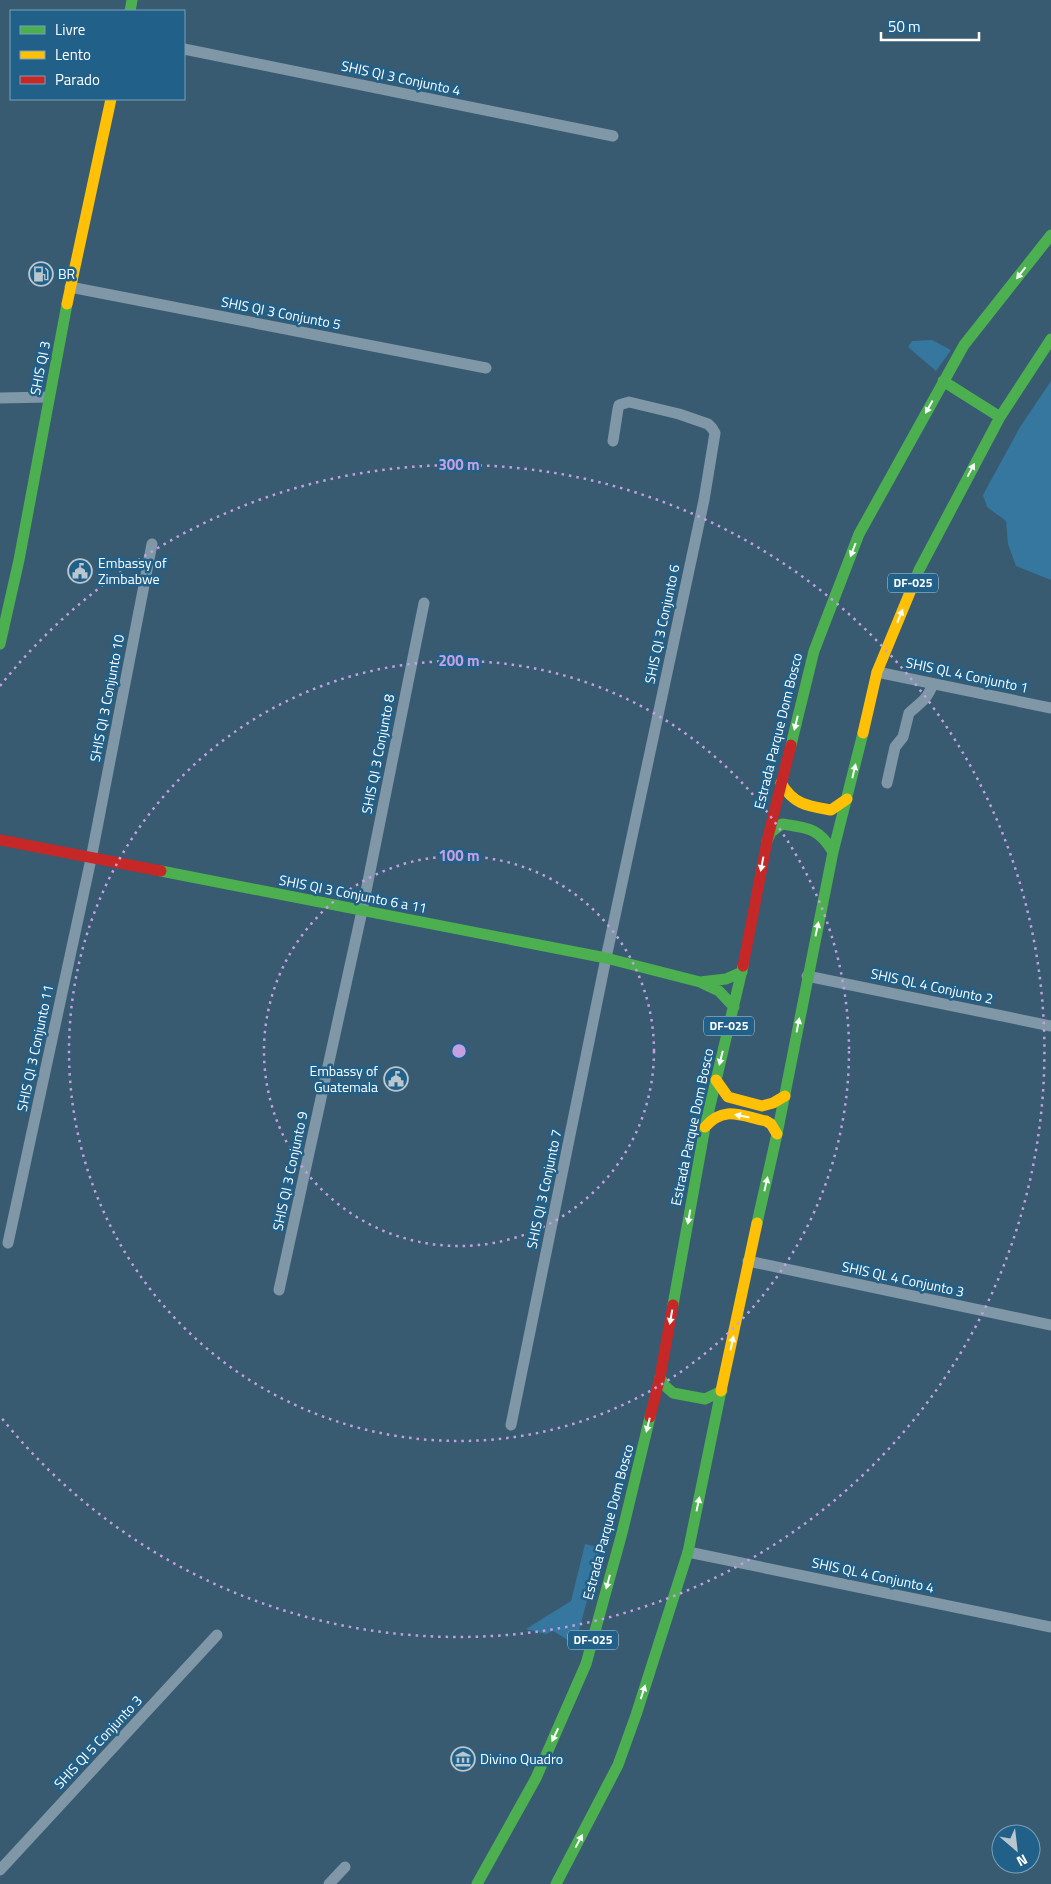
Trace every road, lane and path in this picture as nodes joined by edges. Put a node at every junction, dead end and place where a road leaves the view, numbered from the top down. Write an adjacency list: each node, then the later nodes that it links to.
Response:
1 (185, 49): 3 (street, SHIS QI 3 Conjunto 4)
2 (111, 100): 5 (main road, SHIS QI 3)
3 (613, 136)
4 (1051, 235): 8 (main road, Estrada Parque Dom Bosco / DF-025, one-way to 8)
5 (70, 286): 7 (street, SHIS QI 3 Conjunto 5); 9 (main road, SHIS QI 3)
6 (1051, 339): 11 (main road, DF-025)
7 (486, 368)
8 (943, 381): 11 (main road); 19 (main road, Estrada Parque Dom Bosco / DF-025, one-way to 19)
9 (49, 397): 10 (street); 15 (main road, SHIS QI 3)
10 (0, 398)
11 (1000, 417): 16 (main road, DF-025, one-way to 11)
12 (614, 441): 27 (street, SHIS QI 3 Conjunto 6)
13 (152, 544): 25 (street, SHIS QI 3 Conjunto 10)
14 (424, 603): 26 (street, SHIS QI 3 Conjunto 8)
15 (0, 644)
16 (877, 672): 17 (street, SHIS QL 4 Conjunto 1); 21 (main road, DF-025, one-way to 16)
17 (933, 684): 18 (street, SHIS QL 4 Conjunto 1); 20 (street)
18 (1051, 708)
19 (781, 783): 21 (main road); 23 (main road, Estrada Parque Dom Bosco / DF-025)
20 (888, 783)
21 (847, 800): 24 (main road, DF-025)
22 (0, 840): 25 (main road, SHIS QI 3 Conjunto 6 a 11)
23 (766, 841): 24 (main road); 28 (main road, Estrada Parque Dom Bosco / DF-025, one-way to 28)
24 (833, 852): 29 (main road, DF-025, one-way to 24)
25 (91, 859): 26 (main road, SHIS QI 3 Conjunto 6 a 11); 37 (street, SHIS QI 3 Conjunto 11)
26 (362, 911): 27 (main road, SHIS QI 3 Conjunto 6 a 11); 39 (street, SHIS QI 3 Conjunto 9)
27 (606, 958): 30 (main road, SHIS QI 3 Conjunto 6 a 11); 45 (street, SHIS QI 3 Conjunto 7)
28 (742, 972): 30 (main road, SHIS QI 3 Conjunto 6 a 11); 31 (main road, Estrada Parque Dom Bosco / DF-025)
29 (807, 976): 32 (street, SHIS QL 4 Conjunto 2); 34 (main road, DF-025, one-way to 29)
30 (700, 982): 31 (main road, SHIS QI 3 Conjunto 6 a 11)
31 (734, 1007): 33 (main road, Estrada Parque Dom Bosco / DF-025, one-way to 33)
32 (1051, 1026)
33 (716, 1080): 34 (main road); 35 (main road, Estrada Parque Dom Bosco / DF-025)
34 (785, 1096): 36 (main road, DF-025)
35 (705, 1127): 36 (main road, one-way to 35); 41 (main road, Estrada Parque Dom Bosco / DF-025, one-way to 41)
36 (778, 1134): 38 (main road, DF-025, one-way to 36)
37 (8, 1243)
38 (748, 1261): 40 (street, SHIS QL 4 Conjunto 3); 42 (main road, DF-025, one-way to 38)
39 (279, 1290)
40 (1051, 1325)
41 (660, 1377): 42 (main road); 52 (main road, Estrada Parque Dom Bosco / DF-025, one-way to 52)
42 (722, 1391): 44 (main road, DF-025)
43 (704, 1411): 44 (main road)
44 (715, 1421): 46 (main road, DF-025, one-way to 44)
45 (511, 1425)
46 (688, 1552): 47 (street, SHIS QL 4 Conjunto 4); 53 (main road, DF-025, one-way to 46)
47 (1051, 1627)
48 (218, 1635): 50 (street, SHIS QI 5 Conjunto 3)
49 (345, 1867): 51 (street)
50 (0, 1870)
51 (329, 1884)
52 (477, 1884)
53 (556, 1884)

